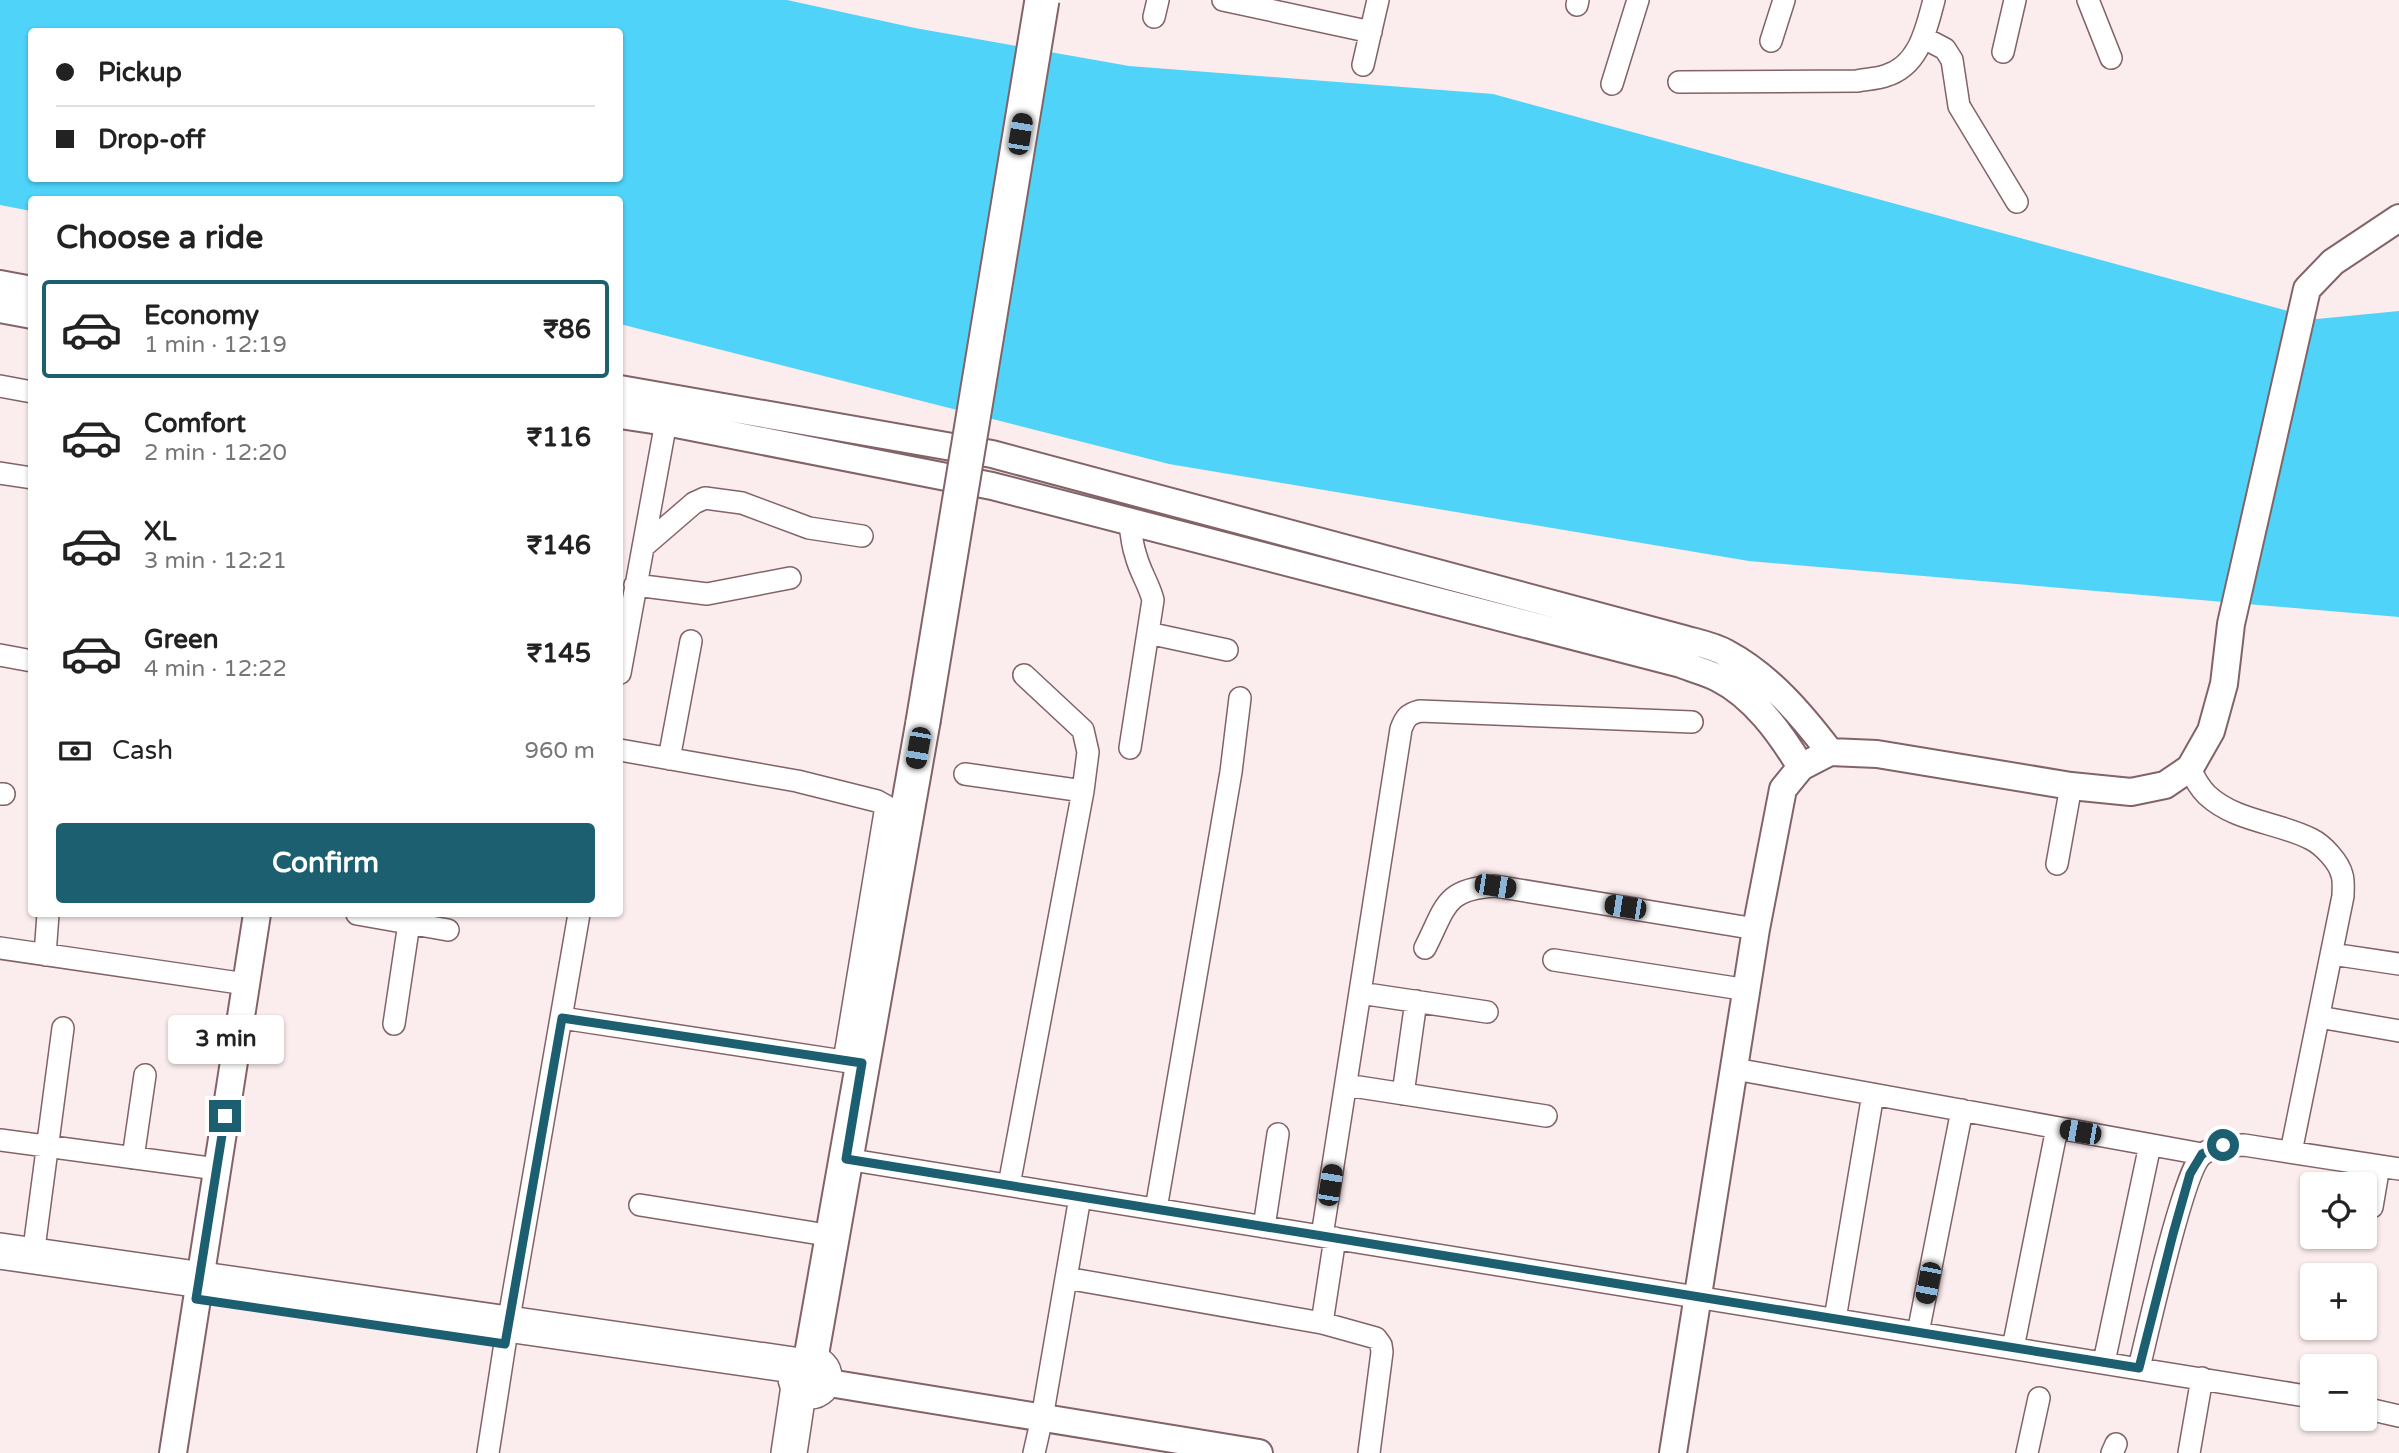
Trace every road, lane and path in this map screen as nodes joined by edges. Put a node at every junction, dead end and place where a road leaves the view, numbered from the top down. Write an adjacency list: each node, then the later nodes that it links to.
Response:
1 (1042, 0): 78 (main road, bridge)
2 (1223, 0): 9 (street)
3 (1378, 0): 10 (street)
4 (1638, 0): 17 (street)
5 (1784, 0): 12 (street)
6 (1934, 0): 11 (street)
7 (2015, 0): 13 (street)
8 (2088, 0): 14 (street)
9 (1268, 5): 10 (street)
10 (1371, 32): 15 (street)
11 (1924, 38): 16 (street); 18 (street)
12 (1771, 41)
13 (2003, 52)
14 (2111, 58)
15 (1363, 65)
16 (1679, 82)
17 (1612, 84)
18 (2017, 202)
19 (2399, 218): 50 (street)
20 (0, 284): 21 (street)
21 (28, 289)
22 (0, 309): 23 (street)
23 (28, 314)
24 (0, 386): 26 (street)
25 (623, 390): 47 (street)
26 (28, 391)
27 (623, 415): 28 (street)
28 (666, 422): 31 (street); 33 (street)
29 (0, 472): 30 (street)
30 (28, 477)
31 (1130, 522): 36 (street); 49 (street)
32 (862, 536): 33 (street)
33 (643, 547): 35 (street)
34 (790, 578): 35 (street)
35 (629, 594): 38 (street)
36 (1148, 633): 39 (street); 45 (street)
37 (691, 641): 48 (street)
38 (623, 647)
39 (1227, 650)
40 (0, 655): 41 (street)
41 (28, 660)
42 (1024, 675): 53 (street)
43 (1240, 698): 101 (street)
44 (1692, 722): 70 (street)
45 (1130, 748)
46 (623, 751): 48 (street)
47 (1830, 752): 49 (street); 52 (street)
48 (669, 759): 78 (street)
49 (1801, 767): 60 (street)
50 (2190, 768): 52 (street); 64 (street)
51 (965, 775): 53 (street)
52 (2071, 786): 54 (street)
53 (1083, 791): 97 (street)
54 (2057, 864)
55 (48, 917): 65 (street)
56 (257, 917): 68 (street)
57 (374, 917): 59 (street)
58 (579, 917): 74 (street)
59 (409, 923): 61 (street); 75 (street)
60 (1756, 929): 63 (street); 69 (street)
61 (448, 930)
62 (0, 948): 65 (street)
63 (1425, 948)
64 (2332, 954): 67 (street); 73 (street)
65 (46, 955): 68 (street)
66 (1554, 960): 69 (street)
67 (2399, 964)
68 (246, 984): 96 (street)
69 (1748, 990): 79 (street)
70 (1360, 993): 71 (street); 81 (street)
71 (1416, 1001): 72 (street); 82 (street)
72 (1487, 1012)
73 (2319, 1017): 77 (street); 91 (street)
74 (562, 1018): 78 (street); 113 (street)
75 (394, 1024)
76 (63, 1028): 90 (street)
77 (2399, 1031)
78 (853, 1062): 94 (main road)
79 (1735, 1069): 83 (street); 109 (street)
80 (145, 1075): 93 (street)
81 (1346, 1084): 82 (street); 104 (street)
82 (1403, 1094): 85 (street)
83 (1873, 1094): 84 (street); 110 (street)
84 (1962, 1110): 86 (street); 112 (street)
85 (1546, 1116)
86 (2057, 1128): 89 (street); 114 (street)
87 (1278, 1134): 102 (street)
88 (0, 1140): 90 (street)
89 (2150, 1145): 92 (street); 115 (street)
90 (47, 1146): 93 (street); 105 (street)
91 (2291, 1152): 92 (street); 95 (street)
92 (2202, 1154): 116 (street)
93 (133, 1158): 96 (street)
94 (846, 1159): 97 (street); 103 (main road)
95 (2389, 1167): 98 (street)
96 (217, 1169): 108 (street)
97 (1009, 1185): 99 (street)
98 (2377, 1195)
99 (1080, 1197): 101 (street); 107 (street)
100 (640, 1205): 103 (street)
101 (1156, 1209): 102 (street)
102 (1264, 1227): 104 (street)
103 (833, 1236): 117 (main road)
104 (1329, 1237): 109 (street); 111 (street)
105 (16, 1253): 108 (highway)
106 (0, 1270): 108 (highway)
107 (1066, 1278): 111 (street); 123 (street)
108 (198, 1289): 113 (highway); 124 (street)
109 (1698, 1297): 110 (street); 131 (street)
110 (1835, 1319): 112 (street)
111 (1322, 1323): 130 (street)
112 (1918, 1333): 114 (street)
113 (506, 1334): 117 (highway); 125 (street)
114 (2014, 1348): 115 (street)
115 (2104, 1362): 116 (street)
116 (2139, 1368): 118 (street)
117 (807, 1378): 123 (street); 126 (highway); 127 (highway)
118 (2202, 1378): 119 (street); 133 (street)
119 (2300, 1395)
120 (2039, 1398): 132 (street)
121 (2377, 1411): 122 (street)
122 (2399, 1416)
123 (1042, 1418): 128 (street); 129 (street)
124 (173, 1453)
125 (488, 1453)
126 (789, 1453)
127 (807, 1453)
128 (1034, 1453)
129 (1259, 1453)
130 (1368, 1453)
131 (1673, 1453)
132 (2027, 1453)
133 (2189, 1453)

